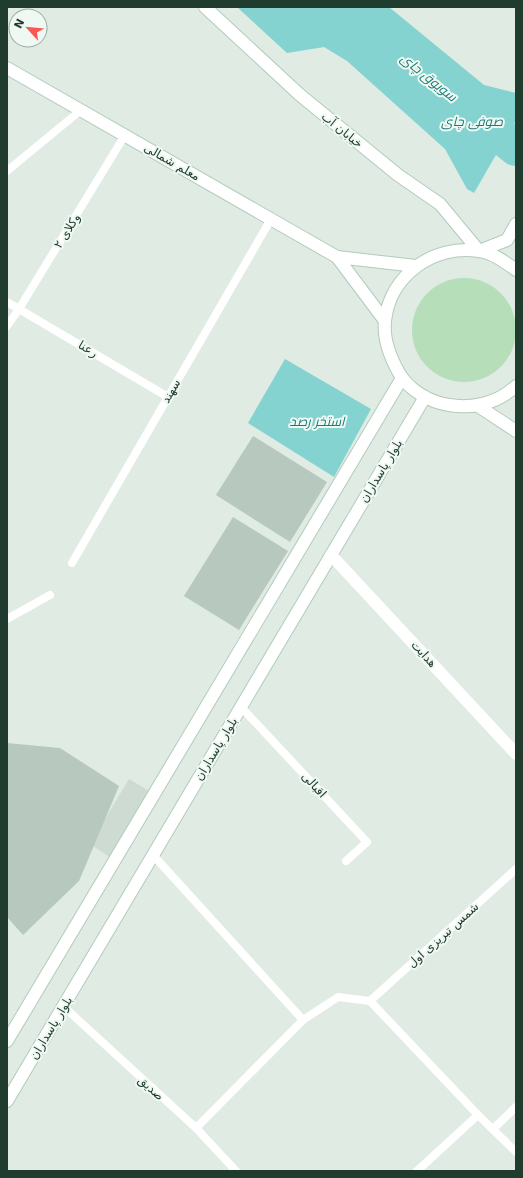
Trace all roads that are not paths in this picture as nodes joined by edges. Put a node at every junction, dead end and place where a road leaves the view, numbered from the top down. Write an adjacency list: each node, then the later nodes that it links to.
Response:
1 (205, 7): 8 (street, خیابان آب)
2 (7, 68): 3 (street, معلم شمالی)
3 (81, 110): 4 (street, معلم شمالی); 5 (lane)
4 (126, 135): 6 (street, معلم شمالی); 13 (lane, وکلای ۲)
5 (7, 171)
6 (271, 219): 9 (street, معلم شمالی); 18 (lane, سهند)
7 (516, 224): 8 (street)
8 (479, 251): 10 (street); 11 (street)
9 (337, 257): 10 (street); 14 (street)
10 (416, 266): 14 (street)
11 (516, 270)
12 (7, 302): 13 (lane, رعنا)
13 (19, 308): 15 (lane, وکلای ۲); 18 (lane, رعنا)
14 (385, 321): 16 (street)
15 (7, 326)
16 (402, 378): 19 (street); 34 (street)
17 (516, 386): 20 (street)
18 (168, 397): 23 (lane, سهند)
19 (425, 397): 20 (street); 22 (street, بلوار پاسداران)
20 (478, 406): 21 (street)
21 (516, 431)
22 (331, 555): 26 (street, بلوار پاسداران); 27 (street, هدایت)
23 (72, 563)
24 (50, 595): 25 (lane)
25 (7, 619)
26 (241, 707): 28 (street, بلوار پاسداران); 29 (lane, اقبالی)
27 (516, 754)
28 (153, 855): 32 (street, بلوار پاسداران); 33 (lane)
29 (346, 861)
30 (516, 869): 31 (lane, شمس تبریزی اول)
31 (370, 1001): 33 (lane); 37 (lane)
32 (63, 1006): 35 (street, بلوار پاسداران); 38 (lane, صدیق)
33 (303, 1020): 38 (lane)
34 (7, 1041)
35 (7, 1101)
36 (516, 1107): 39 (lane)
37 (478, 1115): 39 (lane); 42 (lane)
38 (196, 1128): 41 (lane, صدیق)
39 (493, 1129): 40 (lane)
40 (516, 1152)
41 (236, 1171)
42 (417, 1171)

